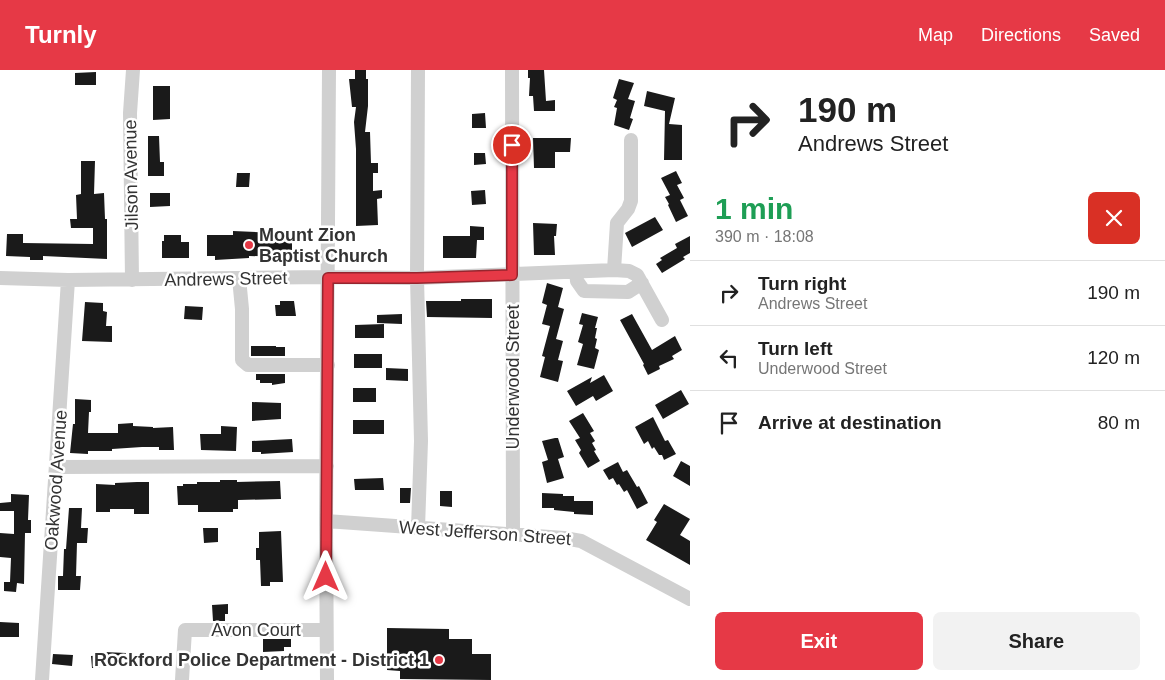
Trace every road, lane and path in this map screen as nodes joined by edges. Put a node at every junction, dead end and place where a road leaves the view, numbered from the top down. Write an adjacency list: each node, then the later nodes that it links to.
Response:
1 (133, 70): 14 (street, Jilson Avenue)
2 (329, 70): 11 (street)
3 (418, 70): 12 (street)
4 (512, 70): 8 (street, Underwood Street)
5 (631, 140): 6 (street)
6 (614, 270): 7 (street, Andrews Street); 15 (street, Andrews Street)
7 (576, 272): 8 (street, Andrews Street); 15 (street)
8 (512, 275): 12 (street, Andrews Street); 22 (street, Underwood Street)
9 (0, 278): 13 (street, Andrews Street)
10 (239, 278): 11 (street, Andrews Street); 14 (street, Andrews Street); 17 (street)
11 (328, 278): 12 (street, Andrews Street); 17 (street)
12 (417, 278): 21 (street)
13 (68, 280): 14 (street, Andrews Street); 19 (street, Oakwood Avenue)
14 (132, 280)
15 (642, 284): 16 (street)
16 (662, 320)
17 (328, 365): 18 (street)
18 (327, 466): 19 (street); 20 (street)
19 (57, 467): 25 (street, Oakwood Avenue)
20 (326, 521): 21 (street, West Jefferson Street); 24 (street)
21 (418, 528): 22 (street, West Jefferson Street)
22 (513, 535): 23 (street, West Jefferson Street)
23 (690, 599)
24 (326, 630): 26 (street, Avon Court); 27 (street)
25 (42, 680)
26 (182, 680)
27 (327, 680)

